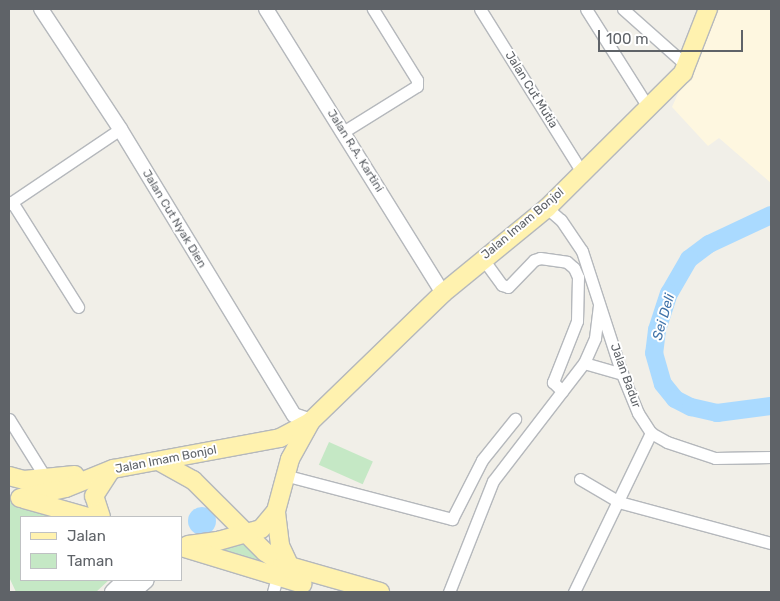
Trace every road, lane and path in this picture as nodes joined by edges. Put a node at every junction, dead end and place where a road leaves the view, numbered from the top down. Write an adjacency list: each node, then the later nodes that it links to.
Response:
1 (41, 9): 10 (street, Jalan Cut Nyak Dien)
2 (266, 9): 11 (street, Jalan R.A. Kartini)
3 (373, 9): 11 (street)
4 (480, 9): 12 (street, Jalan Cut Mutia)
5 (586, 9): 9 (street)
6 (623, 9): 8 (street)
7 (708, 9): 8 (main road, Jalan Imam Bonjol)
8 (686, 65): 9 (main road, Jalan Imam Bonjol)
9 (648, 107): 12 (main road, Jalan Imam Bonjol)
10 (120, 129): 13 (street); 24 (street, Jalan Cut Nyak Dien)
11 (343, 132): 16 (street, Jalan R.A. Kartini)
12 (582, 172): 14 (main road, Jalan Imam Bonjol)
13 (10, 203): 18 (street)
14 (547, 208): 15 (main road, Jalan Imam Bonjol); 17 (street, Jalan Badur)
15 (483, 259): 16 (main road, Jalan Imam Bonjol); 21 (street)
16 (443, 293): 24 (main road, Jalan Imam Bonjol)
17 (600, 298): 19 (street); 20 (street, Jalan Badur)
18 (78, 307)
19 (584, 363): 20 (street); 21 (street)
20 (622, 374): 25 (street, Jalan Badur)
21 (562, 391): 49 (street)
22 (515, 419): 29 (street)
23 (9, 420): 32 (street)
24 (312, 421): 27 (main road, Jalan Imam Bonjol); 29 (main road, Jalan Imam Bonjol)
25 (651, 433): 26 (street); 34 (street)
26 (771, 457)
27 (160, 462): 28 (main road, Jalan Imam Bonjol); 38 (main road)
28 (113, 469): 32 (main road); 33 (main road, Jalan Imam Bonjol); 37 (main road)
29 (284, 475): 35 (main road, Jalan Imam Bonjol)
30 (9, 476): 32 (main road)
31 (580, 479): 34 (street)
32 (47, 480)
33 (15, 496): 36 (main road)
34 (619, 502): 39 (street); 50 (street)
35 (276, 511): 38 (main road); 42 (main road, Jalan Imam Bonjol)
36 (85, 516)
37 (101, 516)
38 (246, 534): 40 (main road); 42 (main road)
39 (771, 542)
40 (182, 547)
41 (182, 547): 42 (main road)
42 (280, 579): 47 (main road); 48 (main road)
43 (125, 581): 45 (main road)
44 (145, 581): 46 (main road)
45 (113, 592)
46 (132, 592)
47 (334, 592)
48 (380, 592)
49 (449, 592)
50 (574, 592)

